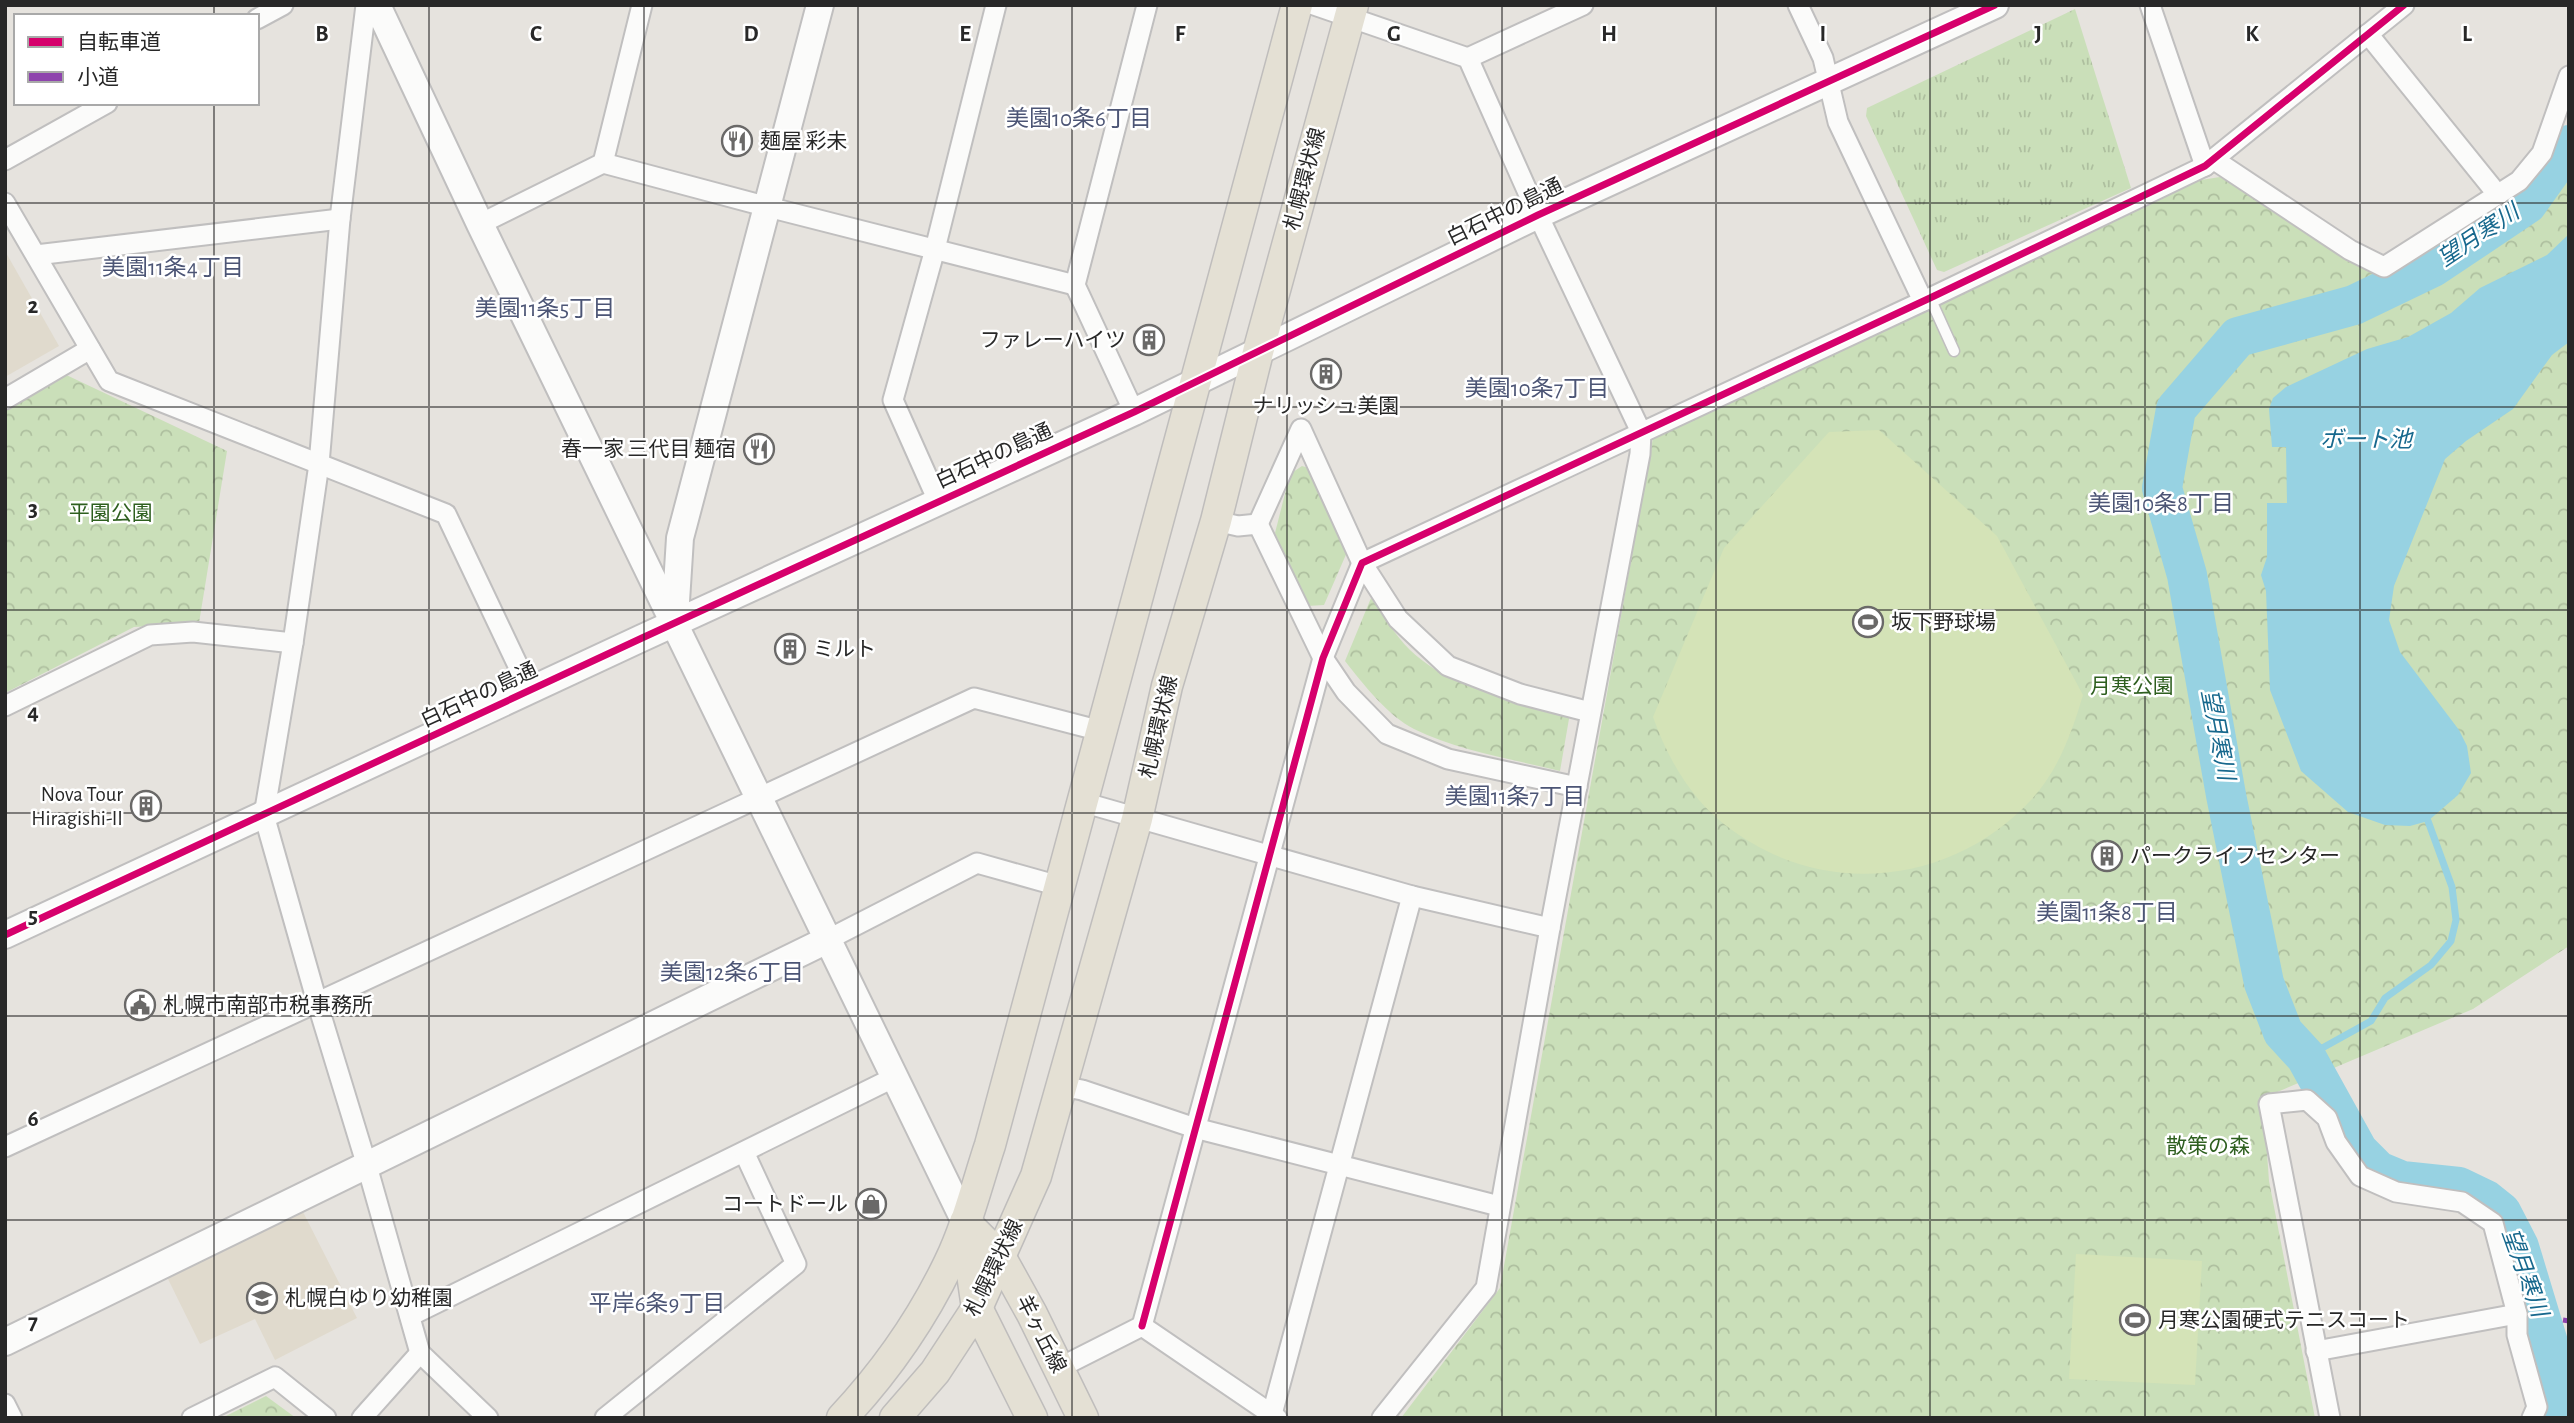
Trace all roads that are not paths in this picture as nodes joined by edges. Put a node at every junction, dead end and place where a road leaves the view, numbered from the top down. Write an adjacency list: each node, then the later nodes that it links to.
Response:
1 (283, 5): 16 (street)
2 (366, 5): 29 (street)
3 (377, 5): 30 (street)
4 (820, 5): 27 (street)
5 (996, 5): 31 (street)
6 (1147, 5): 33 (street)
7 (1297, 5): 38 (main road, 札幌環状線)
8 (1314, 5): 15 (street)
9 (1583, 5): 18 (street)
10 (1798, 5): 20 (street)
11 (1995, 5): 20 (street, 白石中の島通)
12 (2150, 5): 23 (street)
13 (2404, 5): 17 (street)
14 (640, 6): 24 (street)
15 (1352, 11): 18 (street); 37 (main road, 札幌環状線)
16 (259, 18)
17 (2368, 34): 23 (street); 25 (street)
18 (1468, 58): 28 (street)
19 (2569, 76): 25 (street)
20 (1828, 83): 28 (street, 白石中の島通); 34 (street)
21 (103, 105): 22 (street)
22 (5, 160)
23 (2209, 162): 25 (street); 34 (street)
24 (603, 163): 27 (street); 30 (street)
25 (2498, 195)
26 (5, 203): 32 (street)
27 (768, 208): 31 (street); 47 (street)
28 (1538, 215): 37 (street, 白石中の島通); 41 (street)
29 (340, 219): 32 (street); 42 (street)
30 (480, 224): 47 (street)
31 (935, 249): 33 (street); 43 (street)
32 (36, 255): 35 (street)
33 (1075, 285): 40 (street)
34 (1926, 300): 36 (lane); 41 (street)
35 (90, 349): 39 (street); 42 (street)
36 (1954, 351)
37 (1258, 352): 38 (street, 白石中の島通); 44 (main road, 札幌環状線)
38 (1195, 382): 40 (street, 白石中の島通); 53 (main road, 札幌環状線)
39 (5, 400)
40 (1134, 412): 43 (street, 白石中の島通)
41 (1641, 432): 46 (street); 52 (street)
42 (319, 464): 48 (street); 50 (street)
43 (938, 501): 47 (street, 白石中の島通)
44 (1216, 521): 45 (street); 58 (main road, 札幌環状線)
45 (1258, 524): 46 (street); 49 (street)
46 (1362, 563): 49 (street); 52 (street)
47 (675, 623): 50 (street, 白石中の島通); 55 (street)
48 (293, 643): 51 (street); 57 (street)
49 (1323, 658): 54 (street); 59 (street)
50 (530, 691): 57 (street, 白石中の島通)
51 (5, 706)
52 (1590, 712): 54 (street)
53 (1101, 731): 55 (street); 56 (main road, 札幌環状線)
54 (1577, 787): 62 (street)
55 (758, 798): 64 (street); 65 (street)
56 (1082, 802): 58 (street); 60 (main road, 札幌環状線)
57 (264, 815): 63 (street, 白石中の島通); 65 (street)
58 (1137, 819): 59 (street); 67 (main road, 札幌環状線)
59 (1269, 856): 61 (street); 68 (street)
60 (1059, 886): 64 (street); 74 (main road, 札幌環状線)
61 (1412, 895): 62 (street); 72 (street)
62 (1550, 928): 73 (street)
63 (5, 934)
64 (827, 940): 66 (street); 71 (street)
65 (317, 1002): 69 (street); 71 (street)
66 (895, 1077): 70 (street); 74 (street)
67 (1061, 1086): 68 (street); 75 (main road, 札幌環状線)
68 (1195, 1128): 72 (street); 79 (street)
69 (5, 1147)
70 (744, 1152): 78 (street); 91 (street)
71 (367, 1166): 78 (street); 80 (street)
72 (1338, 1166): 73 (street); 85 (street)
73 (1499, 1206): 96 (street)
74 (965, 1222): 75 (main road, 羊ヶ丘線); 76 (main road); 92 (main road, 札幌環状線)
75 (1000, 1258): 76 (main road, 札幌環状線); 83 (main road, 羊ヶ丘線)
76 (977, 1308): 93 (main road, 札幌環状線); 94 (main road)
77 (2517, 1314): 81 (street); 81 (street); 98 (street)
78 (410, 1315): 82 (street)
79 (1142, 1326): 83 (street); 85 (street)
80 (5, 1342)
81 (2316, 1351): 97 (street)
82 (420, 1353): 89 (street); 90 (street)
83 (1059, 1368): 95 (main road, 羊ヶ丘線)
84 (5, 1404): 86 (street)
85 (1274, 1416)
86 (12, 1418)
87 (192, 1418): 88 (street)
88 (326, 1418)
89 (362, 1418)
90 (488, 1418)
91 (605, 1418)
92 (842, 1418)
93 (895, 1418)
94 (1032, 1418)
95 (1083, 1418)
96 (1382, 1418)
97 (2330, 1418)
98 (2532, 1418)

